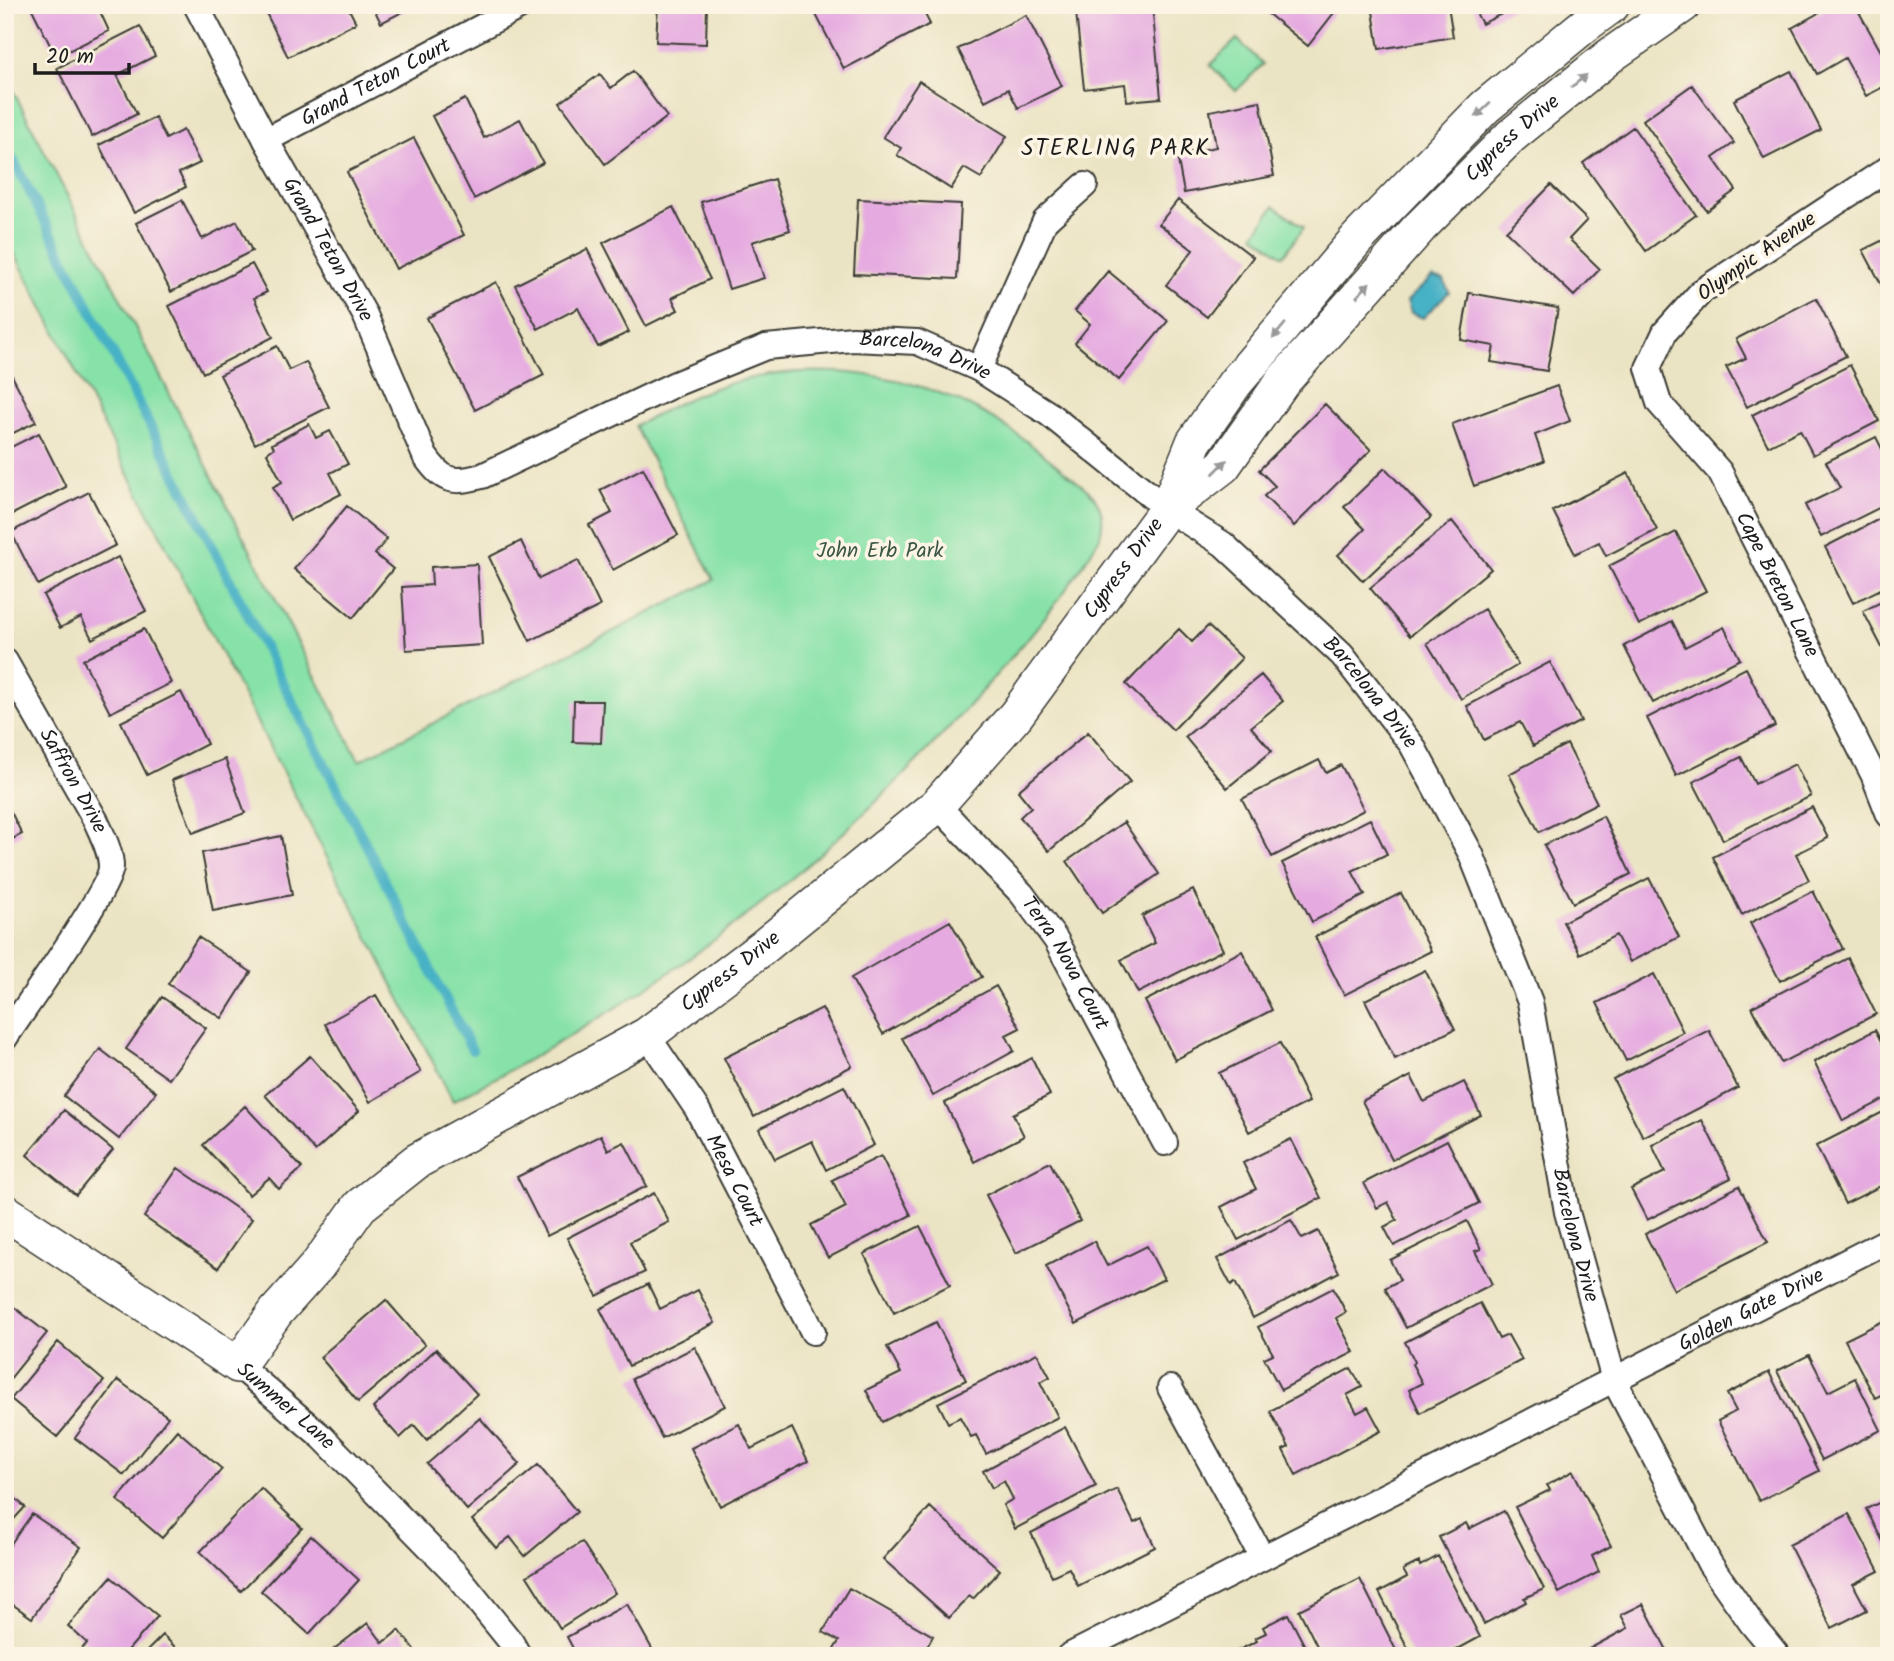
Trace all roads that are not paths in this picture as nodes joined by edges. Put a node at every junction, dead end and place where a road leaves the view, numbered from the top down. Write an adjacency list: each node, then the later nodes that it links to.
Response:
1 (196, 5): 5 (street, Grand Teton Drive)
2 (523, 5): 5 (street, Grand Teton Court)
3 (1612, 5): 11 (street, Cypress Drive, one-way to 11)
4 (1683, 5): 11 (street, Cypress Drive, one-way to 4)
5 (266, 139): 10 (street, Grand Teton Drive)
6 (1889, 168): 8 (street, Olympic Avenue)
7 (1085, 185): 9 (street)
8 (1648, 368): 14 (street, Cape Breton Lane)
9 (979, 369): 10 (street, Barcelona Drive); 11 (street, Barcelona Drive)
10 (464, 481)
11 (1167, 509): 13 (street, Cypress Drive); 22 (street, Barcelona Drive)
12 (5, 662): 16 (street, Saffron Drive)
13 (937, 806): 15 (street, Cypress Drive); 17 (street, Terra Nova Court)
14 (1889, 815)
15 (647, 1035): 20 (street, Mesa Court); 21 (street, Cypress Drive)
16 (5, 1038)
17 (1165, 1143)
18 (5, 1212): 21 (street, Summer Lane)
19 (1889, 1240): 22 (street, Golden Gate Drive)
20 (813, 1332)
21 (238, 1365): 25 (street, Summer Lane)
22 (1614, 1380): 24 (street, Golden Gate Drive); 27 (street, Barcelona Drive)
23 (1170, 1388): 24 (street)
24 (1262, 1557): 26 (street, Golden Gate Drive)
25 (519, 1656)
26 (1069, 1656)
27 (1778, 1656)

